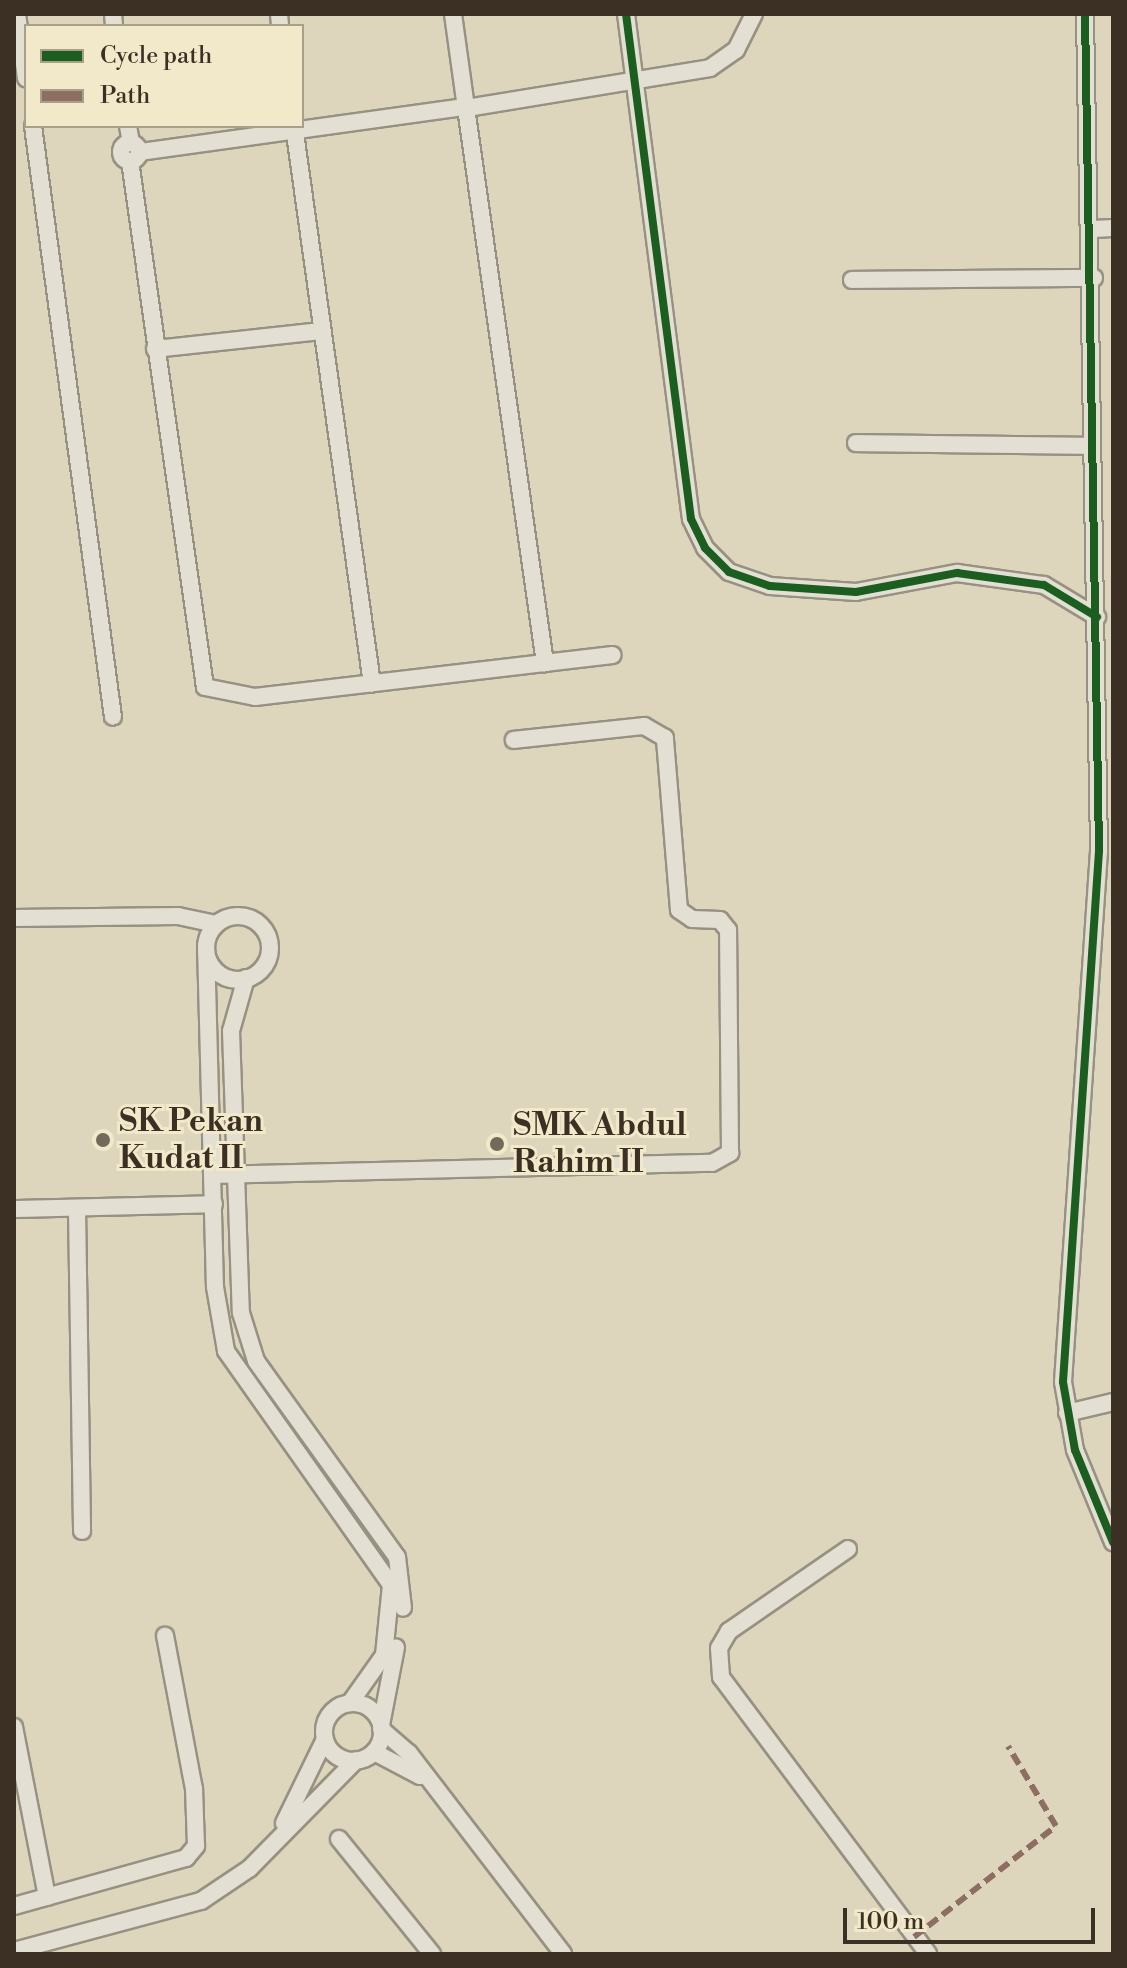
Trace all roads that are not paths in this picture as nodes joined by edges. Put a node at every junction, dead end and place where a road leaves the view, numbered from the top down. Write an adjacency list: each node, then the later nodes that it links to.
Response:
1 (17, 14): 6 (street)
2 (453, 14): 8 (street)
3 (626, 14): 7 (street)
4 (754, 14): 7 (street)
5 (1085, 14): 14 (street)
6 (24, 64)
7 (634, 81): 8 (street); 21 (street)
8 (465, 108): 9 (street); 23 (street)
9 (304, 127)
10 (33, 128): 25 (street)
11 (294, 128): 12 (street); 17 (street)
12 (132, 146): 18 (street)
13 (1113, 228): 14 (street)
14 (1093, 229): 15 (street)
15 (1094, 278): 16 (street); 20 (street)
16 (852, 280)
17 (320, 331): 18 (street); 24 (street)
18 (155, 349): 24 (street)
19 (856, 443): 20 (street)
20 (1092, 446): 21 (street)
21 (1097, 617): 27 (street)
22 (613, 655): 23 (street)
23 (545, 663): 24 (street)
24 (372, 684)
25 (113, 717)
26 (514, 740): 32 (street)
27 (1106, 851): 38 (street)
28 (14, 918): 29 (street)
29 (216, 924): 30 (street); 31 (street)
30 (206, 945): 31 (street); 33 (street)
31 (246, 978): 32 (street)
32 (231, 1174): 33 (street); 45 (street)
33 (213, 1175): 34 (street)
34 (214, 1204): 36 (street); 43 (street)
35 (14, 1209): 36 (street)
36 (77, 1209): 39 (street)
37 (1113, 1402): 38 (street)
38 (1067, 1413): 40 (street)
39 (82, 1531)
40 (1113, 1542)
41 (848, 1549): 57 (street)
42 (165, 1636): 52 (street)
43 (350, 1703): 45 (street); 46 (street)
44 (14, 1727): 52 (street)
45 (381, 1727): 47 (street); 49 (street)
46 (325, 1739): 48 (street); 50 (street)
47 (374, 1752): 48 (street); 49 (street)
48 (356, 1760): 50 (street)
49 (431, 1784): 55 (street)
50 (281, 1832): 54 (street)
51 (339, 1839): 56 (street)
52 (47, 1897): 53 (street)
53 (14, 1906)
54 (14, 1951)
55 (559, 1952)
56 (432, 1954)
57 (928, 1954)

